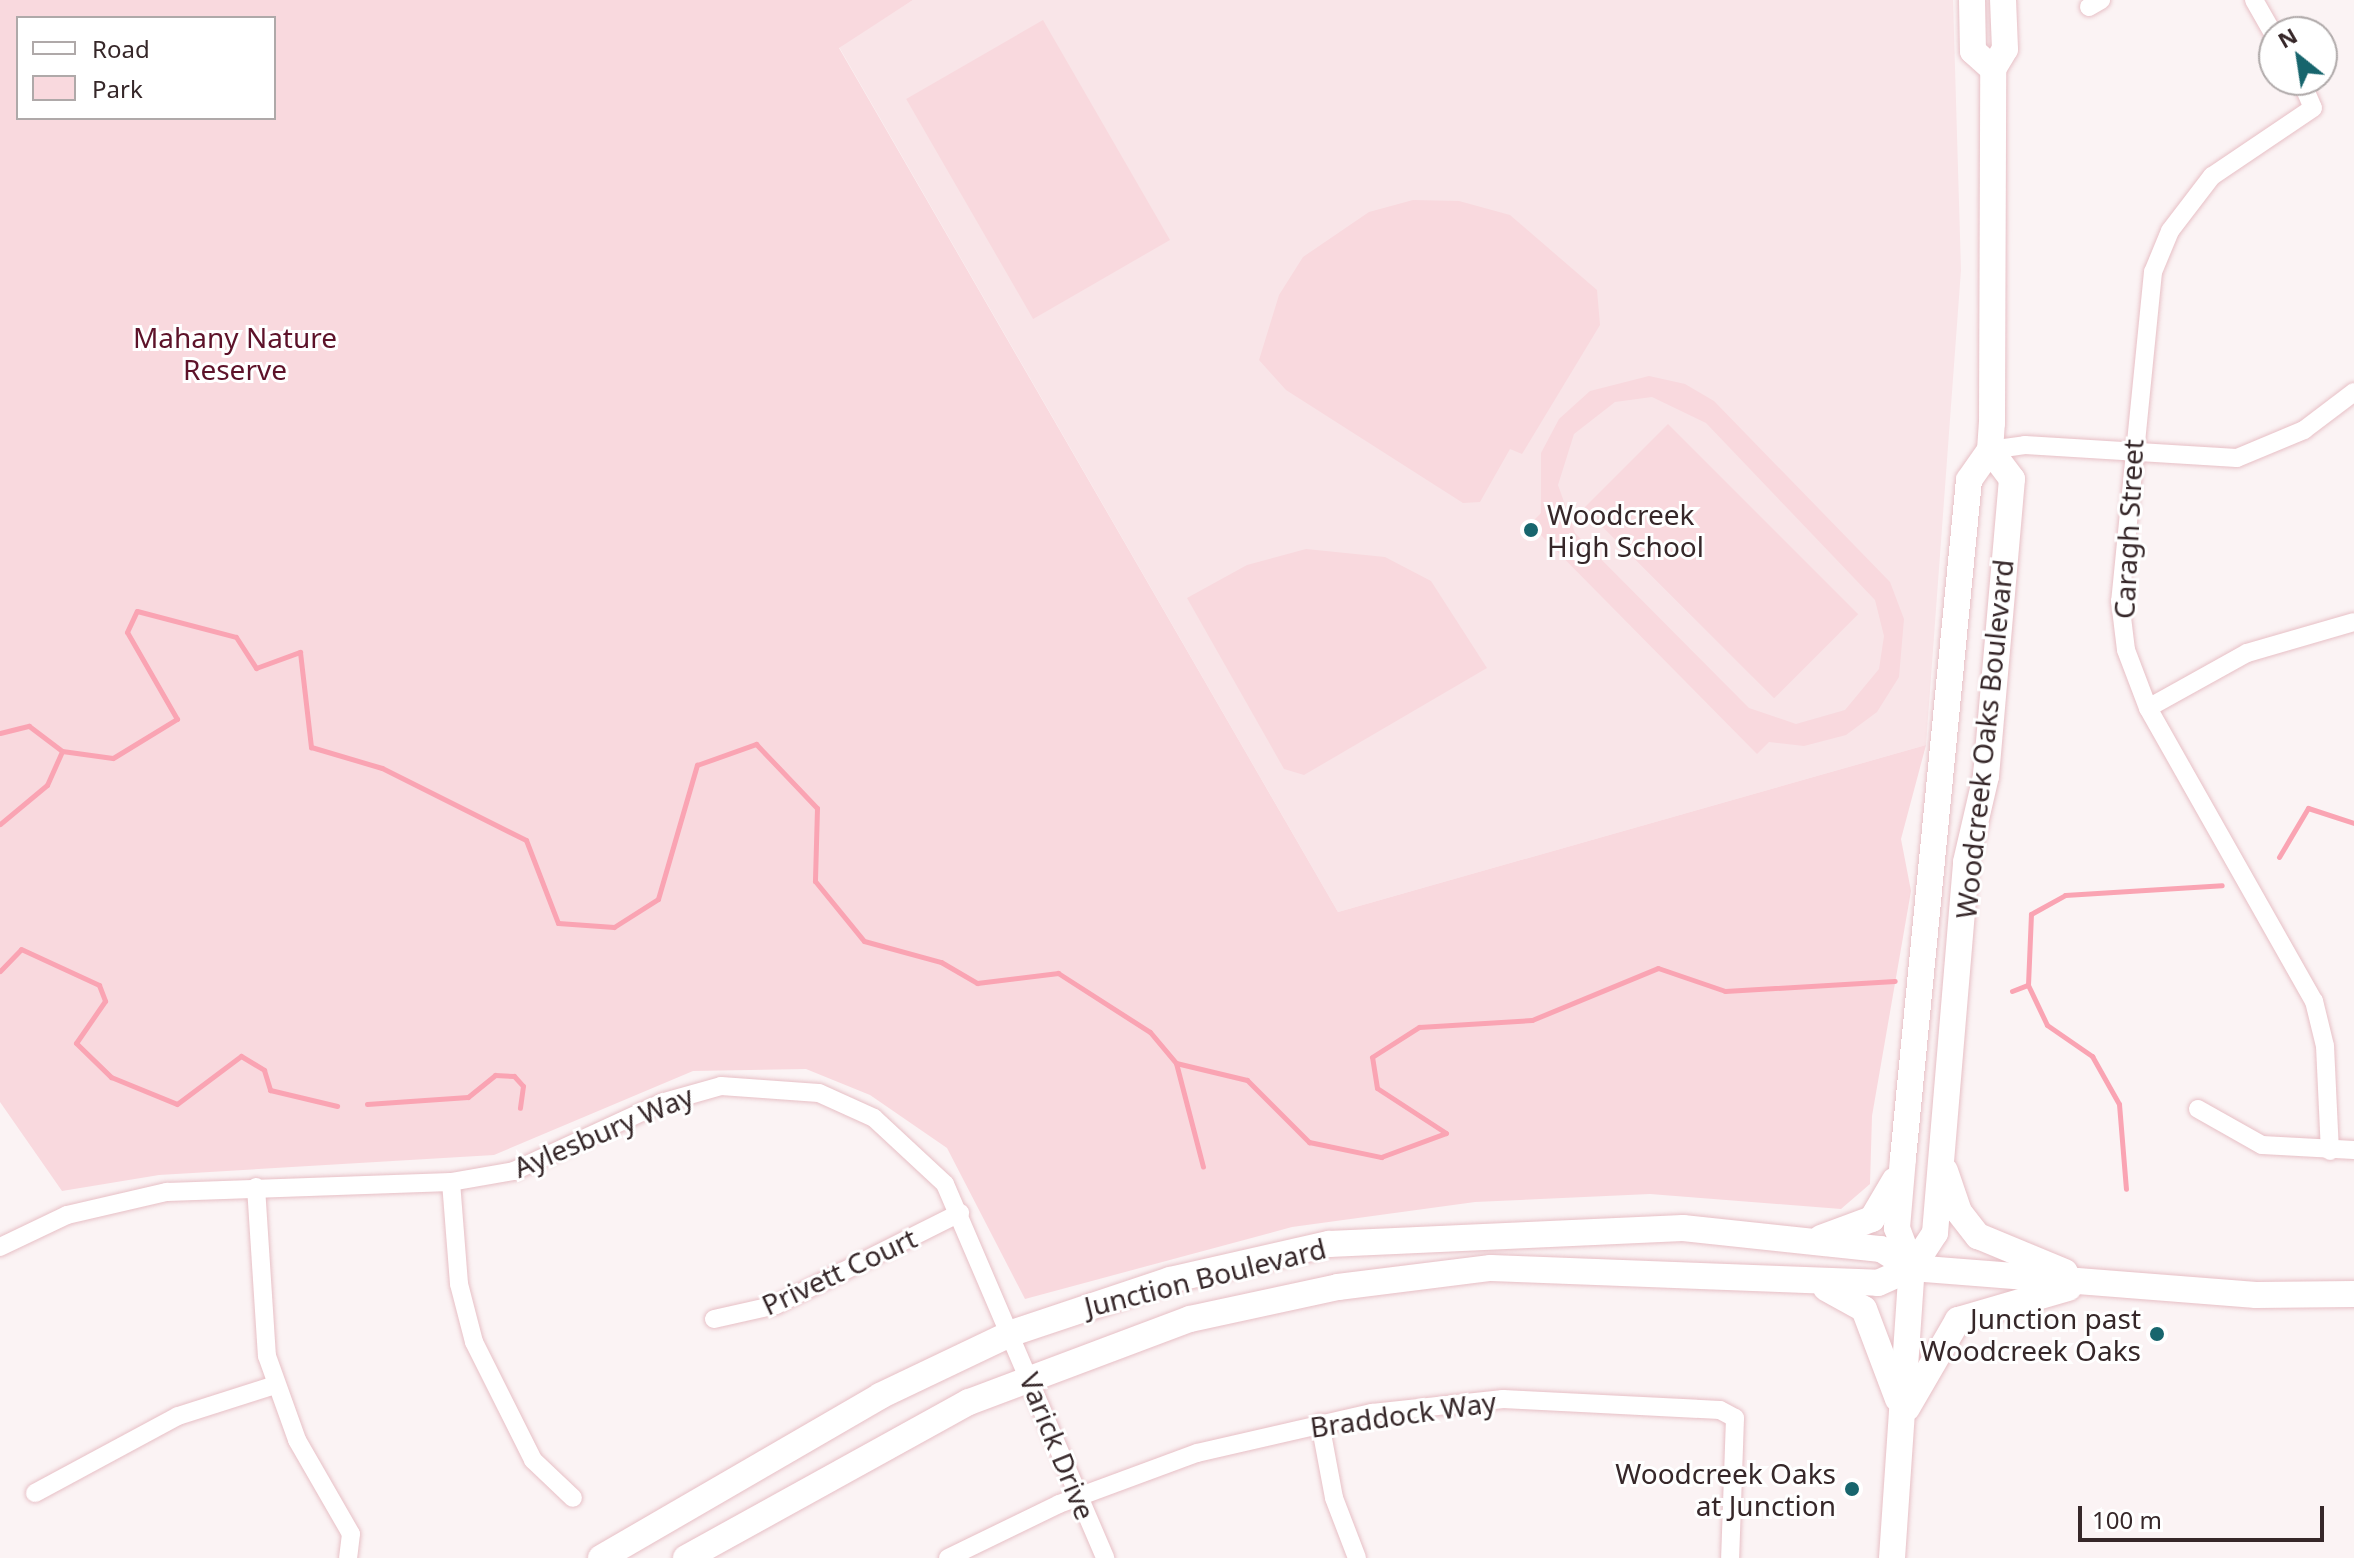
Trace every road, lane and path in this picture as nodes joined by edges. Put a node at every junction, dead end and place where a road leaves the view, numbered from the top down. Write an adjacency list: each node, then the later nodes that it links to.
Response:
1 (1972, 0): 3 (main road)
2 (2003, 0): 3 (main road, Woodcreek Oaks Boulevard)
3 (1993, 69): 6 (main road, Woodcreek Oaks Boulevard)
4 (2308, 96): 7 (street, Caragh Street)
5 (2354, 392): 7 (street)
6 (1990, 450): 7 (street); 13 (main road, Woodcreek Oaks Boulevard); 14 (main road, Woodcreek Oaks Boulevard)
7 (2132, 453): 9 (street, Caragh Street)
8 (2354, 622): 9 (street)
9 (2148, 708): 12 (street, Caragh Street)
10 (2198, 1109): 12 (street)
11 (2354, 1150): 12 (street)
12 (2330, 1151)
13 (1903, 1158): 18 (main road); 20 (main road, Woodcreek Oaks Boulevard)
14 (1942, 1163): 20 (main road, Woodcreek Oaks Boulevard); 22 (main road)
15 (451, 1182): 16 (street, Aylesbury Way); 17 (street, Aylesbury Way); 32 (street)
16 (256, 1187): 19 (street, Aylesbury Way); 27 (street)
17 (960, 1213): 24 (street, Privett Court); 25 (street, Aylesbury Way)
18 (1810, 1241): 20 (main road, Junction Boulevard); 25 (main road, Junction Boulevard)
19 (0, 1247)
20 (1912, 1268): 21 (main road, Junction Boulevard); 22 (main road, Junction Boulevard); 28 (main road, Woodcreek Oaks Boulevard)
21 (1816, 1283): 26 (main road, Junction Boulevard); 28 (main road)
22 (2090, 1283): 23 (main road, Junction Boulevard); 28 (main road)
23 (2354, 1294)
24 (714, 1319)
25 (1012, 1333): 26 (street, Varick Drive); 34 (main road, Junction Boulevard)
26 (1029, 1375): 31 (street, Varick Drive); 35 (main road, Junction Boulevard)
27 (275, 1385): 30 (street); 33 (street)
28 (1903, 1415): 40 (main road, Woodcreek Oaks Boulevard)
29 (1320, 1423): 31 (street, Braddock Way); 38 (street); 39 (street, Braddock Way)
30 (35, 1493)
31 (1079, 1496): 36 (street, Braddock Way); 37 (street, Varick Drive)
32 (573, 1498)
33 (348, 1558)
34 (601, 1558)
35 (686, 1558)
36 (948, 1558)
37 (1105, 1558)
38 (1357, 1558)
39 (1730, 1558)
40 (1892, 1558)

